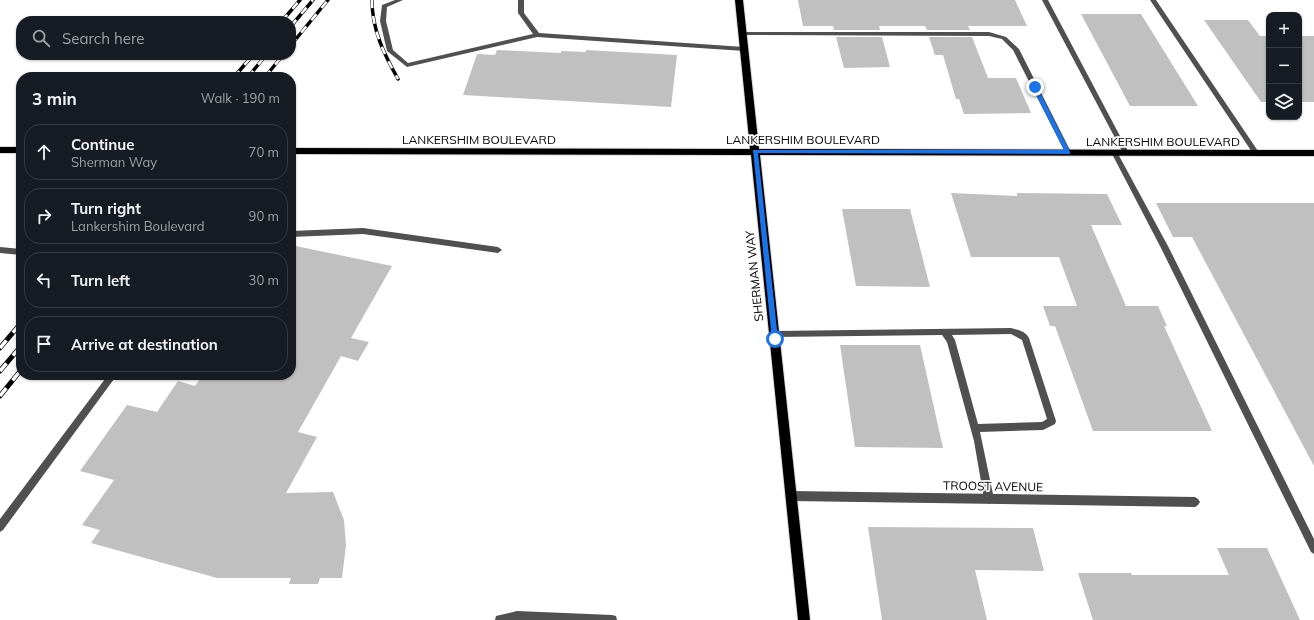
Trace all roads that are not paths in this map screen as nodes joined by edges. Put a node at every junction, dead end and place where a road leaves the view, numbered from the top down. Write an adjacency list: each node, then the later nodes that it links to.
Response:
1 (400, 0): 7 (street)
2 (521, 0): 7 (street)
3 (739, 0): 6 (main road, SHERMAN WAY)
4 (1045, 0): 15 (street)
5 (1154, 0): 16 (street)
6 (743, 34): 8 (main road, SHERMAN WAY); 13 (street)
7 (537, 35): 8 (street)
8 (744, 49): 12 (main road, SHERMAN WAY)
9 (0, 150): 10 (main road)
10 (16, 150)
11 (296, 151): 12 (main road, LANKERSHIM BOULEVARD)
12 (755, 151): 13 (main road, LANKERSHIM BOULEVARD); 23 (main road, SHERMAN WAY)
13 (1068, 152): 14 (main road, LANKERSHIM BOULEVARD)
14 (1114, 152): 15 (main road, LANKERSHIM BOULEVARD); 30 (street)
15 (1126, 153): 16 (main road, LANKERSHIM BOULEVARD)
16 (1256, 153): 17 (main road, LANKERSHIM BOULEVARD)
17 (1314, 153)
18 (296, 234): 20 (street)
19 (0, 250): 21 (street)
20 (498, 250)
21 (16, 252)
22 (944, 332): 23 (street); 25 (street); 25 (street)
23 (774, 334): 26 (main road, SHERMAN WAY)
24 (109, 380): 29 (street)
25 (975, 428): 27 (street)
26 (791, 496): 27 (street, TROOST AVENUE); 33 (main road, SHERMAN WAY)
27 (989, 499): 28 (street, TROOST AVENUE)
28 (1195, 502)
29 (0, 527)
30 (1314, 549)
31 (500, 620): 32 (street)
32 (612, 620)
33 (804, 620)

